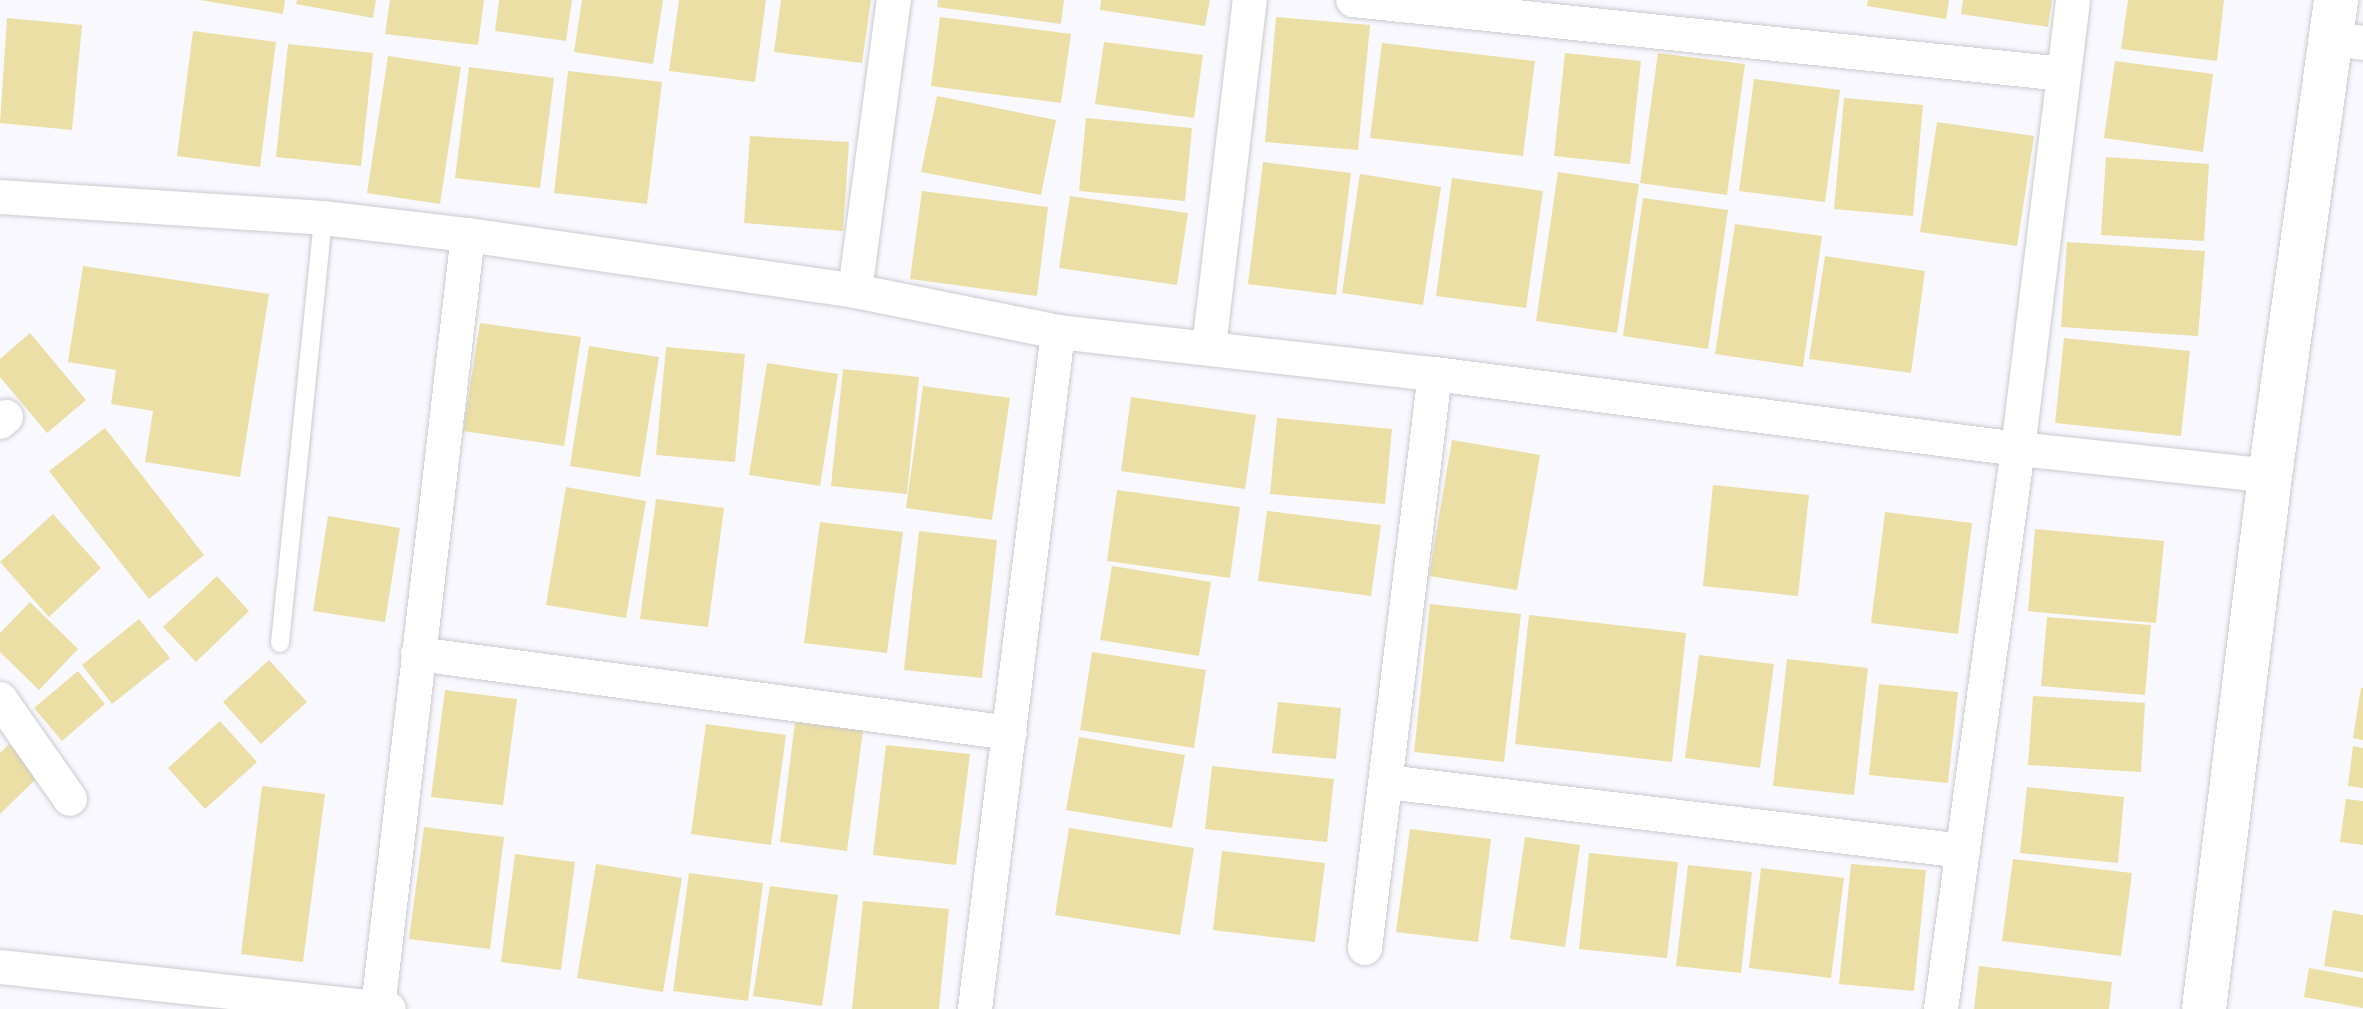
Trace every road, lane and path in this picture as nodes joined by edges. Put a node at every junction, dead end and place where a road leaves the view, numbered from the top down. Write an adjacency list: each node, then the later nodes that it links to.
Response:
1 (894, 0): 10 (street)
2 (1250, 0): 12 (street)
3 (1353, 0): 6 (street)
4 (2073, 0): 6 (street)
5 (2343, 27): 15 (street)
6 (2063, 74): 14 (street)
7 (0, 197): 8 (street)
8 (323, 218): 9 (street); 16 (lane)
9 (468, 235): 10 (street); 17 (street)
10 (855, 291): 11 (street)
11 (1058, 332): 12 (street); 19 (street)
12 (1209, 347): 13 (street)
13 (1435, 374): 14 (street); 20 (street)
14 (2018, 449): 15 (street); 22 (street)
15 (2270, 476): 29 (street)
16 (280, 643)
17 (418, 654): 19 (street); 26 (street)
18 (0, 699): 21 (street)
19 (1010, 733): 27 (street)
20 (1387, 782): 22 (street); 23 (street)
21 (70, 799)
22 (1963, 851): 28 (street)
23 (1365, 948)
24 (0, 967): 25 (street)
25 (251, 1001): 26 (street)
26 (384, 1008)
27 (975, 1009)
28 (1941, 1009)
29 (2204, 1009)

